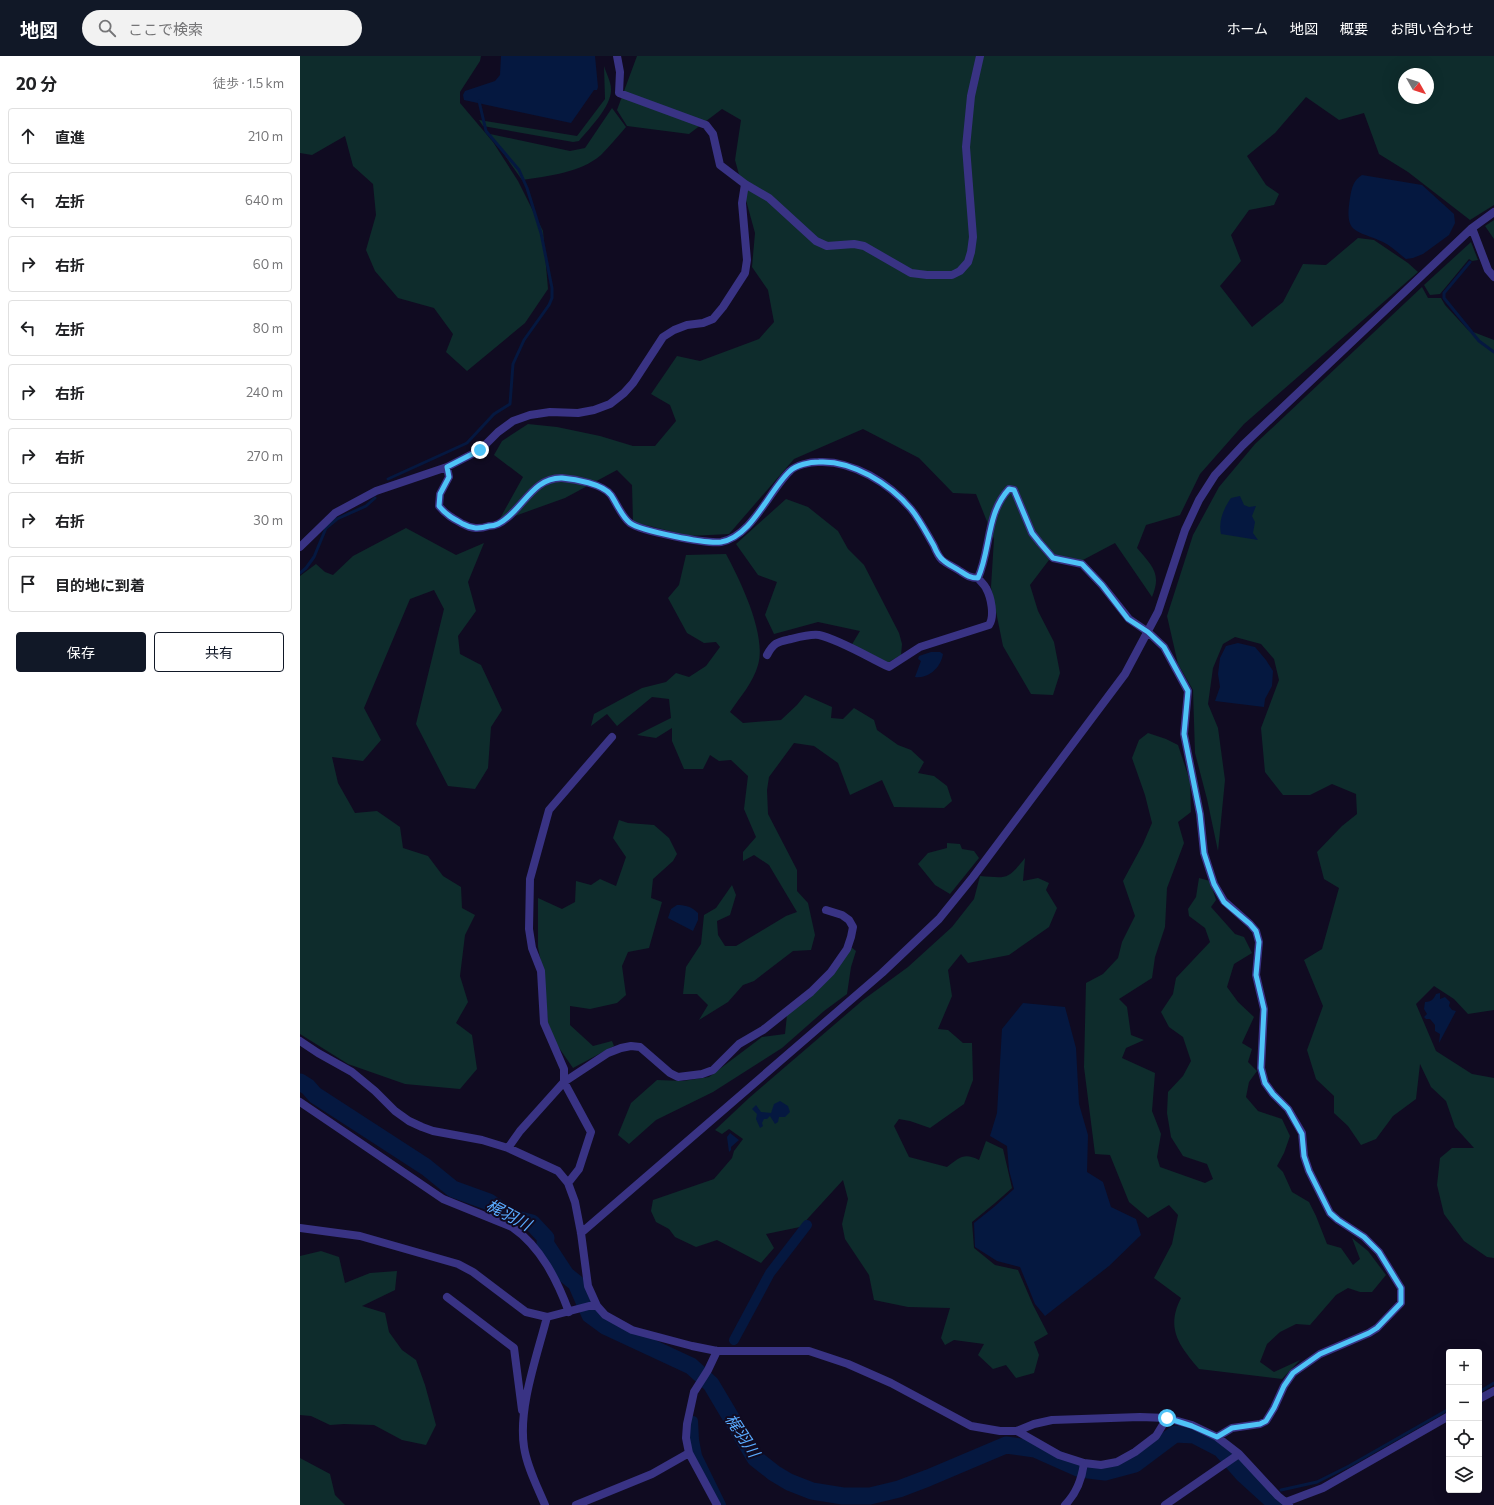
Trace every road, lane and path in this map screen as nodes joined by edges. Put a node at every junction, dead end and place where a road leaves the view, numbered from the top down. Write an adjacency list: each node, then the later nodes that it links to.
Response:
1 (617, 56): 3 (street)
2 (980, 56): 3 (street)
3 (745, 184): 7 (street)
4 (1494, 212): 5 (street)
5 (1472, 228): 6 (street); 10 (street)
6 (1494, 277)
7 (447, 467): 8 (street); 9 (street)
8 (300, 548)
9 (978, 578): 10 (street); 11 (street)
10 (1148, 632): 20 (street); 32 (street)
11 (767, 655)
12 (612, 737): 15 (street)
13 (826, 910): 15 (street)
14 (300, 1041): 17 (street)
15 (564, 1082): 17 (street); 18 (street)
16 (300, 1102): 23 (street)
17 (508, 1148): 18 (street)
18 (568, 1184): 20 (street)
19 (300, 1228): 24 (street)
20 (581, 1233): 22 (street)
21 (447, 1297): 28 (street)
22 (593, 1306): 23 (street); 25 (street)
23 (570, 1311): 24 (street)
24 (547, 1317): 28 (street)
25 (717, 1351): 31 (street); 33 (street)
26 (1494, 1390): 27 (street)
27 (1482, 1397)
28 (523, 1414): 37 (street)
29 (1167, 1418): 31 (street); 32 (street); 35 (street)
30 (1446, 1418): 36 (street)
31 (1017, 1431): 35 (street)
32 (1217, 1437): 34 (street)
33 (689, 1453): 38 (street); 39 (street)
34 (1237, 1456): 36 (street); 41 (street)
35 (1084, 1464): 40 (street)
36 (1287, 1504)
37 (545, 1505)
38 (576, 1505)
39 (717, 1505)
40 (1065, 1505)
41 (1165, 1505)

